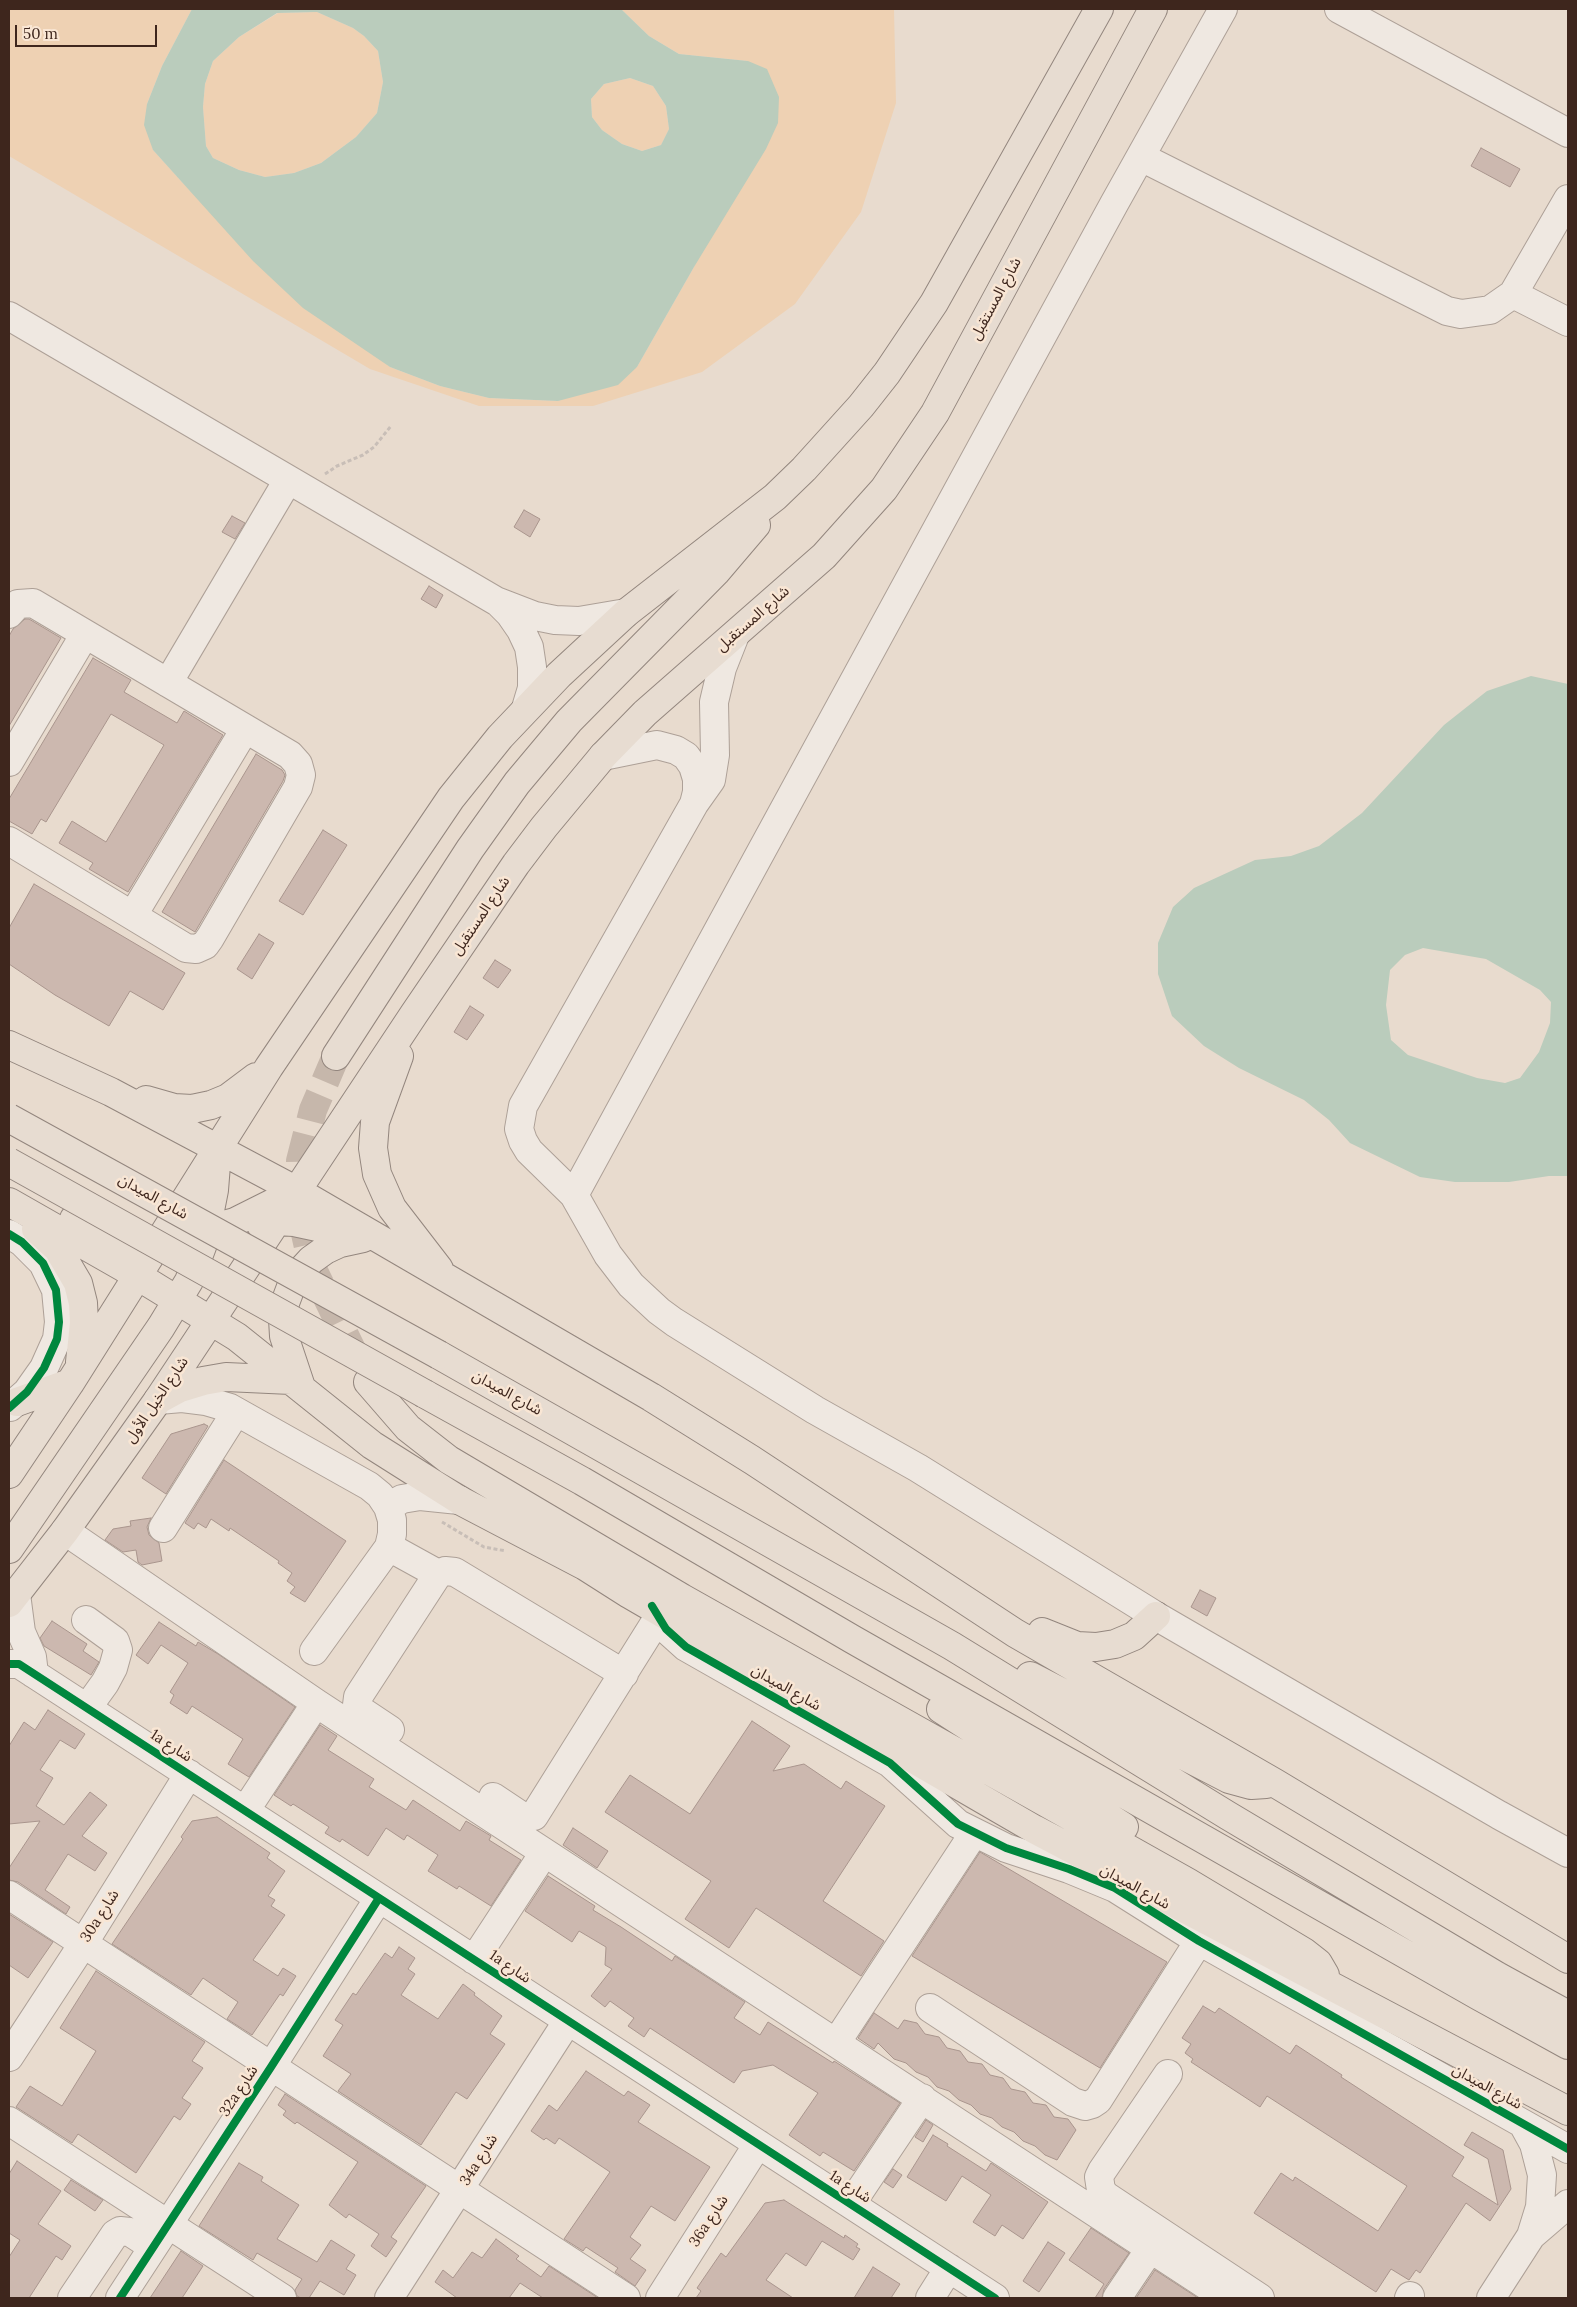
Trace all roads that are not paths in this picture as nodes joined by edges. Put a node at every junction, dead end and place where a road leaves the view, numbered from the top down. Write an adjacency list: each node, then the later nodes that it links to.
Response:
1 (1099, 9): 12 (main road)
2 (1153, 9): 17 (main road, شارع المستقبل)
3 (1223, 9): 6 (street)
4 (1339, 9): 5 (street)
5 (1568, 133)
6 (1141, 157): 8 (street); 36 (street)
7 (1568, 199): 8 (street)
8 (1513, 294): 10 (street)
9 (9, 316): 11 (street)
10 (1568, 322)
11 (288, 480): 13 (street); 18 (street)
12 (775, 497): 14 (main road); 28 (main road)
13 (496, 601): 14 (street); 19 (street)
14 (626, 613): 19 (main road)
15 (9, 614): 16 (street)
16 (85, 634): 18 (street); 22 (street)
17 (735, 635): 21 (main road, شارع المستقبل); 23 (street)
18 (168, 683): 20 (street)
19 (526, 708): 29 (main road)
20 (245, 729): 25 (street); 25 (street)
21 (603, 756): 23 (street); 26 (main road, شارع المستقبل)
22 (9, 762)
23 (694, 804): 36 (street)
24 (9, 842): 25 (street)
25 (133, 915)
26 (414, 1014): 35 (main road, شارع المستقبل); 45 (main road)
27 (9, 1045): 30 (main road)
28 (336, 1056)
29 (269, 1067): 30 (main road); 32 (main road)
30 (110, 1092): 32 (main road)
31 (9, 1118): 68 (main road, شارع الميدان, bridge)
32 (226, 1152): 35 (main road); 40 (main road); 43 (main road)
33 (9, 1162): 67 (main road, bridge)
34 (9, 1186): 43 (main road)
35 (297, 1190): 39 (main road, شارع الخيل الأول); 40 (main road); 42 (main road)
36 (574, 1195): 64 (street)
37 (9, 1202): 44 (main road)
38 (9, 1212): 48 (main road)
39 (276, 1221): 40 (main road); 42 (main road); 47 (main road, شارع الخيل الأول)
40 (213, 1233): 43 (main road); 44 (main road); 46 (main road); 47 (main road)
41 (9, 1234): 52 (street)
42 (374, 1236): 45 (main road); 50 (main road)
43 (159, 1242): 44 (main road)
44 (137, 1277): 46 (main road); 48 (main road)
45 (448, 1279): 66 (main road)
46 (178, 1301): 47 (main road); 60 (main road)
47 (210, 1320): 50 (main road); 51 (main road, شارع الخيل الأول)
48 (75, 1375): 52 (main road); 54 (main road)
49 (368, 1382): 81 (main road)
50 (296, 1383): 51 (main road); 55 (main road)
51 (158, 1400): 53 (street); 58 (main road, شارع الخيل الأول)
52 (13, 1405)
53 (233, 1410): 56 (street); 57 (street)
54 (9, 1474)
55 (459, 1500): 56 (street); 63 (main road)
56 (388, 1507): 59 (street)
57 (163, 1528)
58 (64, 1531): 62 (main road, شارع الخيل الأول); 73 (street)
59 (389, 1548): 61 (street); 69 (street)
60 (9, 1549)
61 (438, 1574): 72 (street); 72 (street)
62 (12, 1599): 71 (street)
63 (655, 1612): 72 (street); 78 (street, شارع الميدان); 88 (main road)
64 (1156, 1616): 66 (main road); 80 (street)
65 (86, 1620): 74 (street)
66 (1015, 1632): 76 (main road)
67 (852, 1639): 81 (main road); 93 (main road)
68 (952, 1646): 76 (main road); 90 (main road, شارع الميدان)
69 (314, 1651)
70 (9, 1664): 71 (street, 1a شارع)
71 (34, 1674): 74 (street, 1a شارع)
72 (624, 1674)
73 (316, 1703): 77 (street); 79 (street)
74 (86, 1708): 75 (street, 1a شارع)
75 (188, 1774): 77 (street, 1a شارع); 85 (street, 30a شارع)
76 (1275, 1783): 86 (main road)
77 (244, 1810): 83 (street, 1a شارع)
78 (974, 1833): 84 (street, شارع الميدان); 92 (street)
79 (544, 1853): 87 (street); 92 (street)
80 (1568, 1853)
81 (1189, 1883): 88 (main road)
82 (9, 1895): 85 (street)
83 (379, 1898): 87 (street, 1a شارع); 95 (street, 32a شارع)
84 (1200, 1941): 89 (street); 100 (street, شارع الميدان)
85 (83, 1944): 94 (street, 30a شارع); 95 (street)
86 (1568, 1959)
87 (474, 1960): 91 (street, 1a شارع)
88 (1328, 1986): 98 (main road)
89 (930, 2008)
90 (1568, 2014)
91 (567, 2022): 101 (street, 1a شارع); 103 (street, 34a شارع)
92 (836, 2043): 97 (street)
93 (1568, 2045)
94 (9, 2057)
95 (271, 2067): 103 (street); 106 (street, 32a شارع)
96 (1168, 2074): 121 (street)
97 (922, 2098): 104 (street); 109 (street)
98 (1568, 2111)
99 (9, 2121): 106 (street)
100 (1523, 2124): 102 (street, شارع الميدان); 107 (street)
101 (758, 2144): 104 (street, 1a شارع); 116 (street, 36a شارع)
102 (1568, 2150)
103 (460, 2190): 114 (street, 34a شارع); 115 (street)
104 (851, 2204): 110 (street, 1a شارع)
105 (1568, 2204): 107 (street)
106 (168, 2224): 108 (street, 32a شارع); 113 (street)
107 (1531, 2236): 122 (street)
108 (153, 2247): 111 (street); 112 (street, 32a شارع)
109 (1150, 2249): 119 (street); 120 (street)
110 (949, 2268): 117 (street); 118 (street, 1a شارع)
111 (72, 2298)
112 (120, 2298)
113 (282, 2298)
114 (389, 2298)
115 (626, 2298)
116 (660, 2298)
117 (930, 2298)
118 (996, 2298)
119 (1117, 2298)
120 (1226, 2298)
121 (1260, 2298)
122 (1490, 2298)

